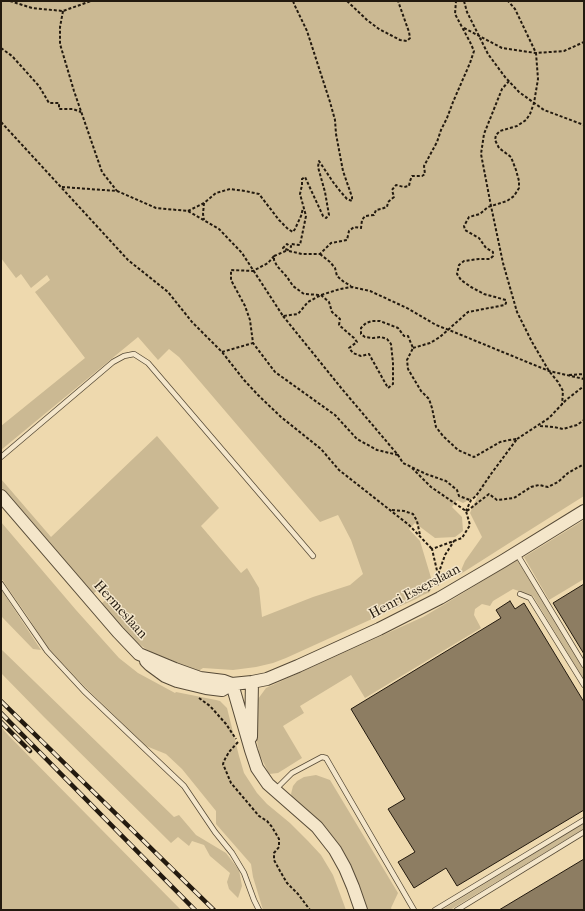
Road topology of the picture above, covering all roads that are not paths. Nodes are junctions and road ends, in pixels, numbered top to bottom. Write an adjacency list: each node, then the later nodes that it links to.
1 (1, 457): 5 (lane)
2 (1, 496): 10 (street, Hermeslaan)
3 (584, 511): 4 (street, Henri Esserslaan)
4 (516, 553): 8 (lane); 9 (street, Henri Esserslaan)
5 (313, 556)
6 (1, 584): 16 (lane)
7 (520, 594): 11 (lane)
8 (584, 665)
9 (252, 682): 10 (street); 12 (street)
10 (232, 684): 12 (street)
11 (584, 685)
12 (251, 750): 13 (street)
13 (275, 790): 17 (street); 18 (lane)
14 (584, 820): 19 (lane)
15 (584, 832): 20 (lane)
16 (259, 910)
17 (360, 910)
18 (414, 910)
19 (435, 910)
20 (457, 910)

